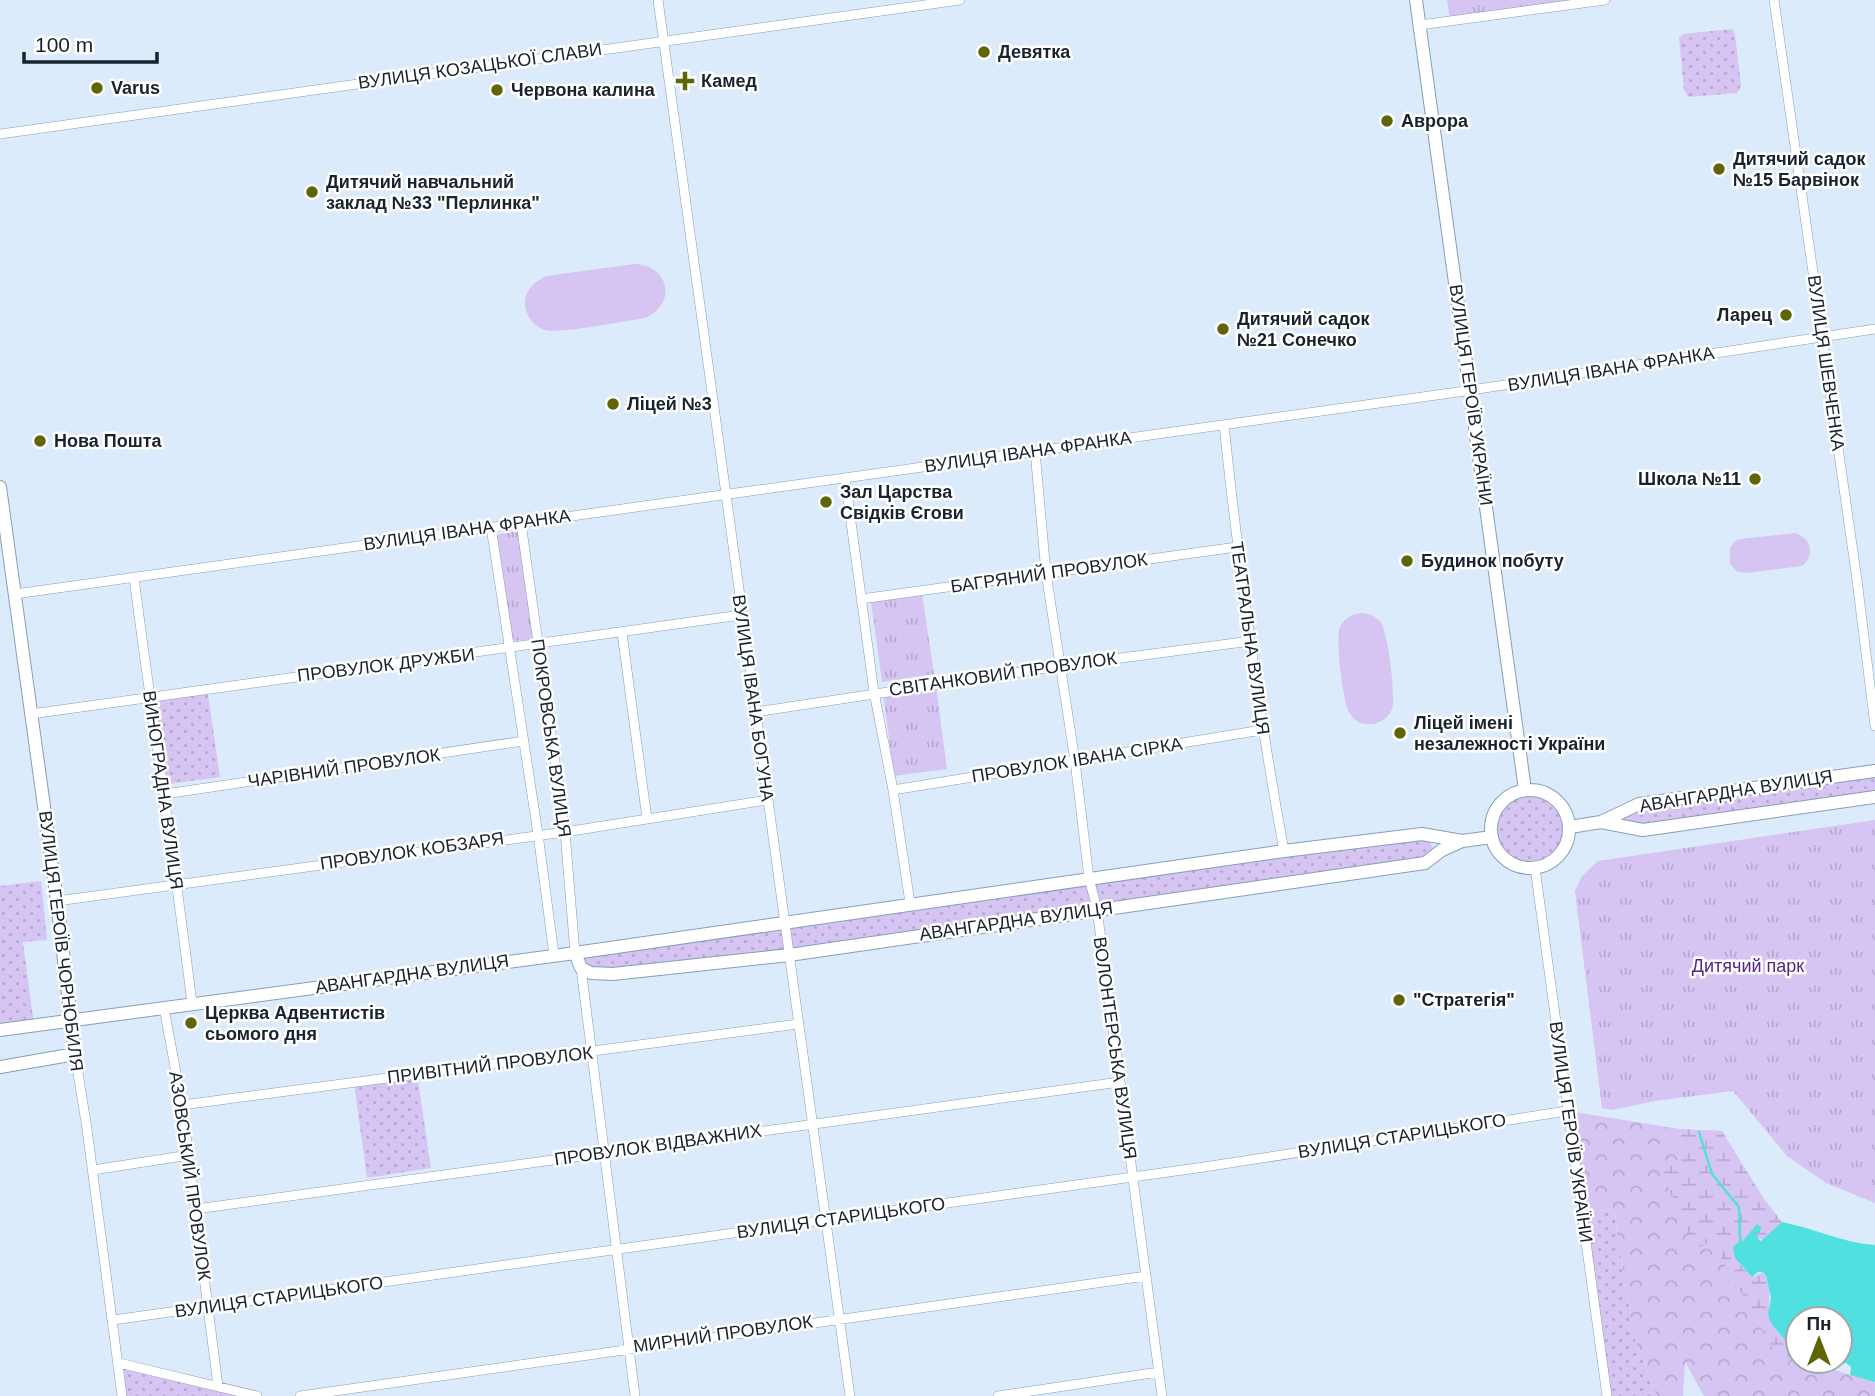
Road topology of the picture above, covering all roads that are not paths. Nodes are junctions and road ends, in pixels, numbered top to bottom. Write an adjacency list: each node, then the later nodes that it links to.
1 (658, 0): 7 (street, ВУЛИЦЯ ІВАНА БОГУНА)
2 (960, 0): 7 (street, ВУЛИЦЯ КОЗАЦЬКОЇ СЛАВИ)
3 (1416, 0): 6 (street, ВУЛИЦЯ ГЕРОЇВ УКРАЇНИ)
4 (1605, 0): 6 (street)
5 (1774, 0): 10 (street, ВУЛИЦЯ ШЕВЧЕНКА)
6 (1420, 24): 11 (street, ВУЛИЦЯ ГЕРОЇВ УКРАЇНИ)
7 (663, 41): 8 (street, ВУЛИЦЯ КОЗАЦЬКОЇ СЛАВИ); 16 (street, ВУЛИЦЯ ІВАНА БОГУНА)
8 (0, 134)
9 (1875, 329): 10 (street, ВУЛИЦЯ ІВАНА ФРАНКА)
10 (1823, 337): 11 (street, ВУЛИЦЯ ІВАНА ФРАНКА); 34 (street, ВУЛИЦЯ ШЕВЧЕНКА)
11 (1471, 390): 12 (street, ВУЛИЦЯ ІВАНА ФРАНКА); 40 (street, ВУЛИЦЯ ГЕРОЇВ УКРАЇНИ)
12 (1224, 425): 13 (street, ВУЛИЦЯ ІВАНА ФРАНКА); 19 (street, ТЕАТРАЛЬНА ВУЛИЦЯ)
13 (1035, 451): 14 (street, ВУЛИЦЯ ІВАНА ФРАНКА); 20 (street, ВОЛОНТЕРСЬКА ВУЛИЦЯ)
14 (845, 478): 16 (street, ВУЛИЦЯ ІВАНА ФРАНКА); 23 (street)
15 (0, 487): 22 (street, ВУЛИЦЯ ГЕРОЇВ ЧОРНОБИЛЯ)
16 (725, 495): 17 (street, ВУЛИЦЯ ІВАНА ФРАНКА); 24 (street, ВУЛИЦЯ ІВАНА БОГУНА)
17 (521, 523): 18 (street, ВУЛИЦЯ ІВАНА ФРАНКА); 27 (street, ПОКРОВСЬКА ВУЛИЦЯ)
18 (491, 527): 21 (street, ВУЛИЦЯ ІВАНА ФРАНКА); 28 (street, ПОКРОВСЬКА ВУЛИЦЯ)
19 (1237, 547): 20 (street, БАГРЯНИЙ ПРОВУЛОК); 26 (street, ТЕАТРАЛЬНА ВУЛИЦЯ)
20 (1046, 573): 23 (street, БАГРЯНИЙ ПРОВУЛОК); 29 (street, ВОЛОНТЕРСЬКА ВУЛИЦЯ)
21 (134, 577): 22 (street, ВУЛИЦЯ ІВАНА ФРАНКА); 31 (street, ВИНОГРАДНА ВУЛИЦЯ)
22 (15, 594): 33 (street, ВУЛИЦЯ ГЕРОЇВ ЧОРНОБИЛЯ)
23 (861, 599): 30 (street)
24 (741, 615): 25 (street, ПРОВУЛОК ДРУЖБИ); 32 (street, ВУЛИЦЯ ІВАНА БОГУНА)
25 (622, 633): 27 (street, ПРОВУЛОК ДРУЖБИ); 44 (street)
26 (1251, 641): 29 (street, СВІТАНКОВИЙ ПРОВУЛОК); 35 (street, ТЕАТРАЛЬНА ВУЛИЦЯ)
27 (538, 645): 28 (street, ПРОВУЛОК ДРУЖБИ); 47 (street, ПОКРОВСЬКА ВУЛИЦЯ)
28 (509, 649): 31 (street, ПРОВУЛОК ДРУЖБИ); 36 (street, ПОКРОВСЬКА ВУЛИЦЯ)
29 (1060, 666): 30 (street, СВІТАНКОВИЙ ПРОВУЛОК); 37 (street, ВОЛОНТЕРСЬКА ВУЛИЦЯ)
30 (874, 692): 32 (street, СВІТАНКОВИЙ ПРОВУЛОК); 39 (street)
31 (149, 696): 33 (street, ПРОВУЛОК ДРУЖБИ); 41 (street, ВИНОГРАДНА ВУЛИЦЯ)
32 (755, 712): 43 (street, ВУЛИЦЯ ІВАНА БОГУНА)
33 (31, 714): 55 (street, ВУЛИЦЯ ГЕРОЇВ ЧОРНОБИЛЯ)
34 (1875, 726)
35 (1262, 730): 37 (street, ПРОВУЛОК ІВАНА СІРКА); 51 (street, ТЕАТРАЛЬНА ВУЛИЦЯ)
36 (523, 741): 41 (street, ЧАРІВНИЙ ПРОВУЛОК); 48 (street, ПОКРОВСЬКА ВУЛИЦЯ)
37 (1075, 761): 39 (street, ПРОВУЛОК ІВАНА СІРКА); 53 (street, ВОЛОНТЕРСЬКА ВУЛИЦЯ)
38 (1875, 771): 45 (street, АВАНГАРДНА ВУЛИЦЯ)
39 (893, 790): 56 (street)
40 (1525, 790): 46 (street); 49 (street)
41 (165, 794): 54 (street, ВИНОГРАДНА ВУЛИЦЯ)
42 (1875, 797): 45 (street, АВАНГАРДНА ВУЛИЦЯ)
43 (767, 800): 44 (street, ПРОВУЛОК КОБЗАРЯ); 58 (street, ВУЛИЦЯ ІВАНА БОГУНА)
44 (647, 819): 47 (street, ПРОВУЛОК КОБЗАРЯ)
45 (1601, 822): 46 (street, АВАНГАРДНА ВУЛИЦЯ)
46 (1570, 827): 52 (street)
47 (565, 832): 48 (street, ПРОВУЛОК КОБЗАРЯ); 59 (street, ПОКРОВСЬКА ВУЛИЦЯ)
48 (538, 834): 54 (street, ПРОВУЛОК КОБЗАРЯ); 60 (street, ПОКРОВСЬКА ВУЛИЦЯ)
49 (1492, 837): 50 (street, АВАНГАРДНА ВУЛИЦЯ); 52 (street)
50 (1462, 841): 51 (street, АВАНГАРДНА ВУЛИЦЯ); 57 (street, АВАНГАРДНА ВУЛИЦЯ)
51 (1284, 850): 53 (street, АВАНГАРДНА ВУЛИЦЯ)
52 (1535, 868): 73 (street, ВУЛИЦЯ ГЕРОЇВ УКРАЇНИ)
53 (1089, 878): 56 (street, АВАНГАРДНА ВУЛИЦЯ); 57 (street, ВОЛОНТЕРСЬКА ВУЛИЦЯ)
54 (177, 884): 55 (street, ПРОВУЛОК КОБЗАРЯ); 63 (street, ВИНОГРАДНА ВУЛИЦЯ)
55 (57, 901): 65 (street, ВУЛИЦЯ ГЕРОЇВ ЧОРНОБИЛЯ)
56 (910, 903): 58 (street, АВАНГАРДНА ВУЛИЦЯ)
57 (1097, 909): 61 (street, АВАНГАРДНА ВУЛИЦЯ); 71 (street, ВОЛОНТЕРСЬКА ВУЛИЦЯ)
58 (784, 921): 59 (street, АВАНГАРДНА ВУЛИЦЯ); 61 (street, ВУЛИЦЯ ІВАНА БОГУНА)
59 (575, 953): 60 (street, АВАНГАРДНА ВУЛИЦЯ); 62 (street)
60 (554, 955): 63 (street, АВАНГАРДНА ВУЛИЦЯ)
61 (789, 955): 62 (street, АВАНГАРДНА ВУЛИЦЯ); 66 (street, ВУЛИЦЯ ІВАНА БОГУНА)
62 (581, 968): 68 (street)
63 (192, 1004): 64 (street, АВАНГАРДНА ВУЛИЦЯ)
64 (164, 1008): 65 (street, АВАНГАРДНА ВУЛИЦЯ); 72 (street, АЗОВСЬКИЙ ПРОВУЛОК)
65 (71, 1020): 67 (street, АВАНГАРДНА ВУЛИЦЯ); 69 (street, ВУЛИЦЯ ГЕРОЇВ ЧОРНОБИЛЯ)
66 (798, 1024): 68 (street, ПРИВІТНИЙ ПРОВУЛОК); 74 (street, ВУЛИЦЯ ІВАНА БОГУНА)
67 (0, 1030)
68 (590, 1051): 72 (street, ПРИВІТНИЙ ПРОВУЛОК); 75 (street)
69 (75, 1054): 70 (street); 77 (street, ВУЛИЦЯ ГЕРОЇВ ЧОРНОБИЛЯ)
70 (0, 1067)
71 (1120, 1082): 74 (street, ПРОВУЛОК ВІДВАЖНИХ); 78 (street, ВОЛОНТЕРСЬКА ВУЛИЦЯ)
72 (182, 1105): 76 (street, АЗОВСЬКИЙ ПРОВУЛОК)
73 (1567, 1111): 78 (street, ВУЛИЦЯ СТАРИЦЬКОГО); 97 (street, ВУЛИЦЯ ГЕРОЇВ УКРАЇНИ)
74 (812, 1124): 75 (street, ПРОВУЛОК ВІДВАЖНИХ); 80 (street, ВУЛИЦЯ ІВАНА БОГУНА)
75 (604, 1153): 79 (street, ПРОВУЛОК ВІДВАЖНИХ); 81 (street)
76 (189, 1155): 77 (street); 79 (street, АЗОВСЬКИЙ ПРОВУЛОК)
77 (93, 1170): 85 (street, ВУЛИЦЯ ГЕРОЇВ ЧОРНОБИЛЯ)
78 (1133, 1177): 80 (street, ВУЛИЦЯ СТАРИЦЬКОГО); 82 (street, ВОЛОНТЕРСЬКА ВУЛИЦЯ)
79 (196, 1209): 83 (street, АЗОВСЬКИЙ ПРОВУЛОК)
80 (825, 1220): 81 (street, ВУЛИЦЯ СТАРИЦЬКОГО); 84 (street, ВУЛИЦЯ ІВАНА БОГУНА)
81 (616, 1249): 83 (street, ВУЛИЦЯ СТАРИЦЬКОГО); 86 (street)
82 (1146, 1276): 84 (street, МИРНИЙ ПРОВУЛОК); 88 (street, ВОЛОНТЕРСЬКА ВУЛИЦЯ)
83 (209, 1307): 85 (street, ВУЛИЦЯ СТАРИЦЬКОГО); 89 (street, АЗОВСЬКИЙ ПРОВУЛОК)
84 (839, 1318): 86 (street, МИРНИЙ ПРОВУЛОК); 94 (street, ВУЛИЦЯ ІВАНА БОГУНА)
85 (113, 1320): 87 (street, ВУЛИЦЯ ГЕРОЇВ ЧОРНОБИЛЯ)
86 (629, 1348): 92 (street, МИРНИЙ ПРОВУЛОК); 93 (street)
87 (119, 1363): 89 (street); 90 (street, ВУЛИЦЯ ГЕРОЇВ ЧОРНОБИЛЯ)
88 (1159, 1372): 95 (street); 96 (street, ВОЛОНТЕРСЬКА ВУЛИЦЯ)
89 (218, 1386): 91 (street)
90 (122, 1396)
91 (257, 1396)
92 (300, 1396)
93 (635, 1396)
94 (850, 1396)
95 (998, 1396)
96 (1162, 1396)
97 (1607, 1396)

